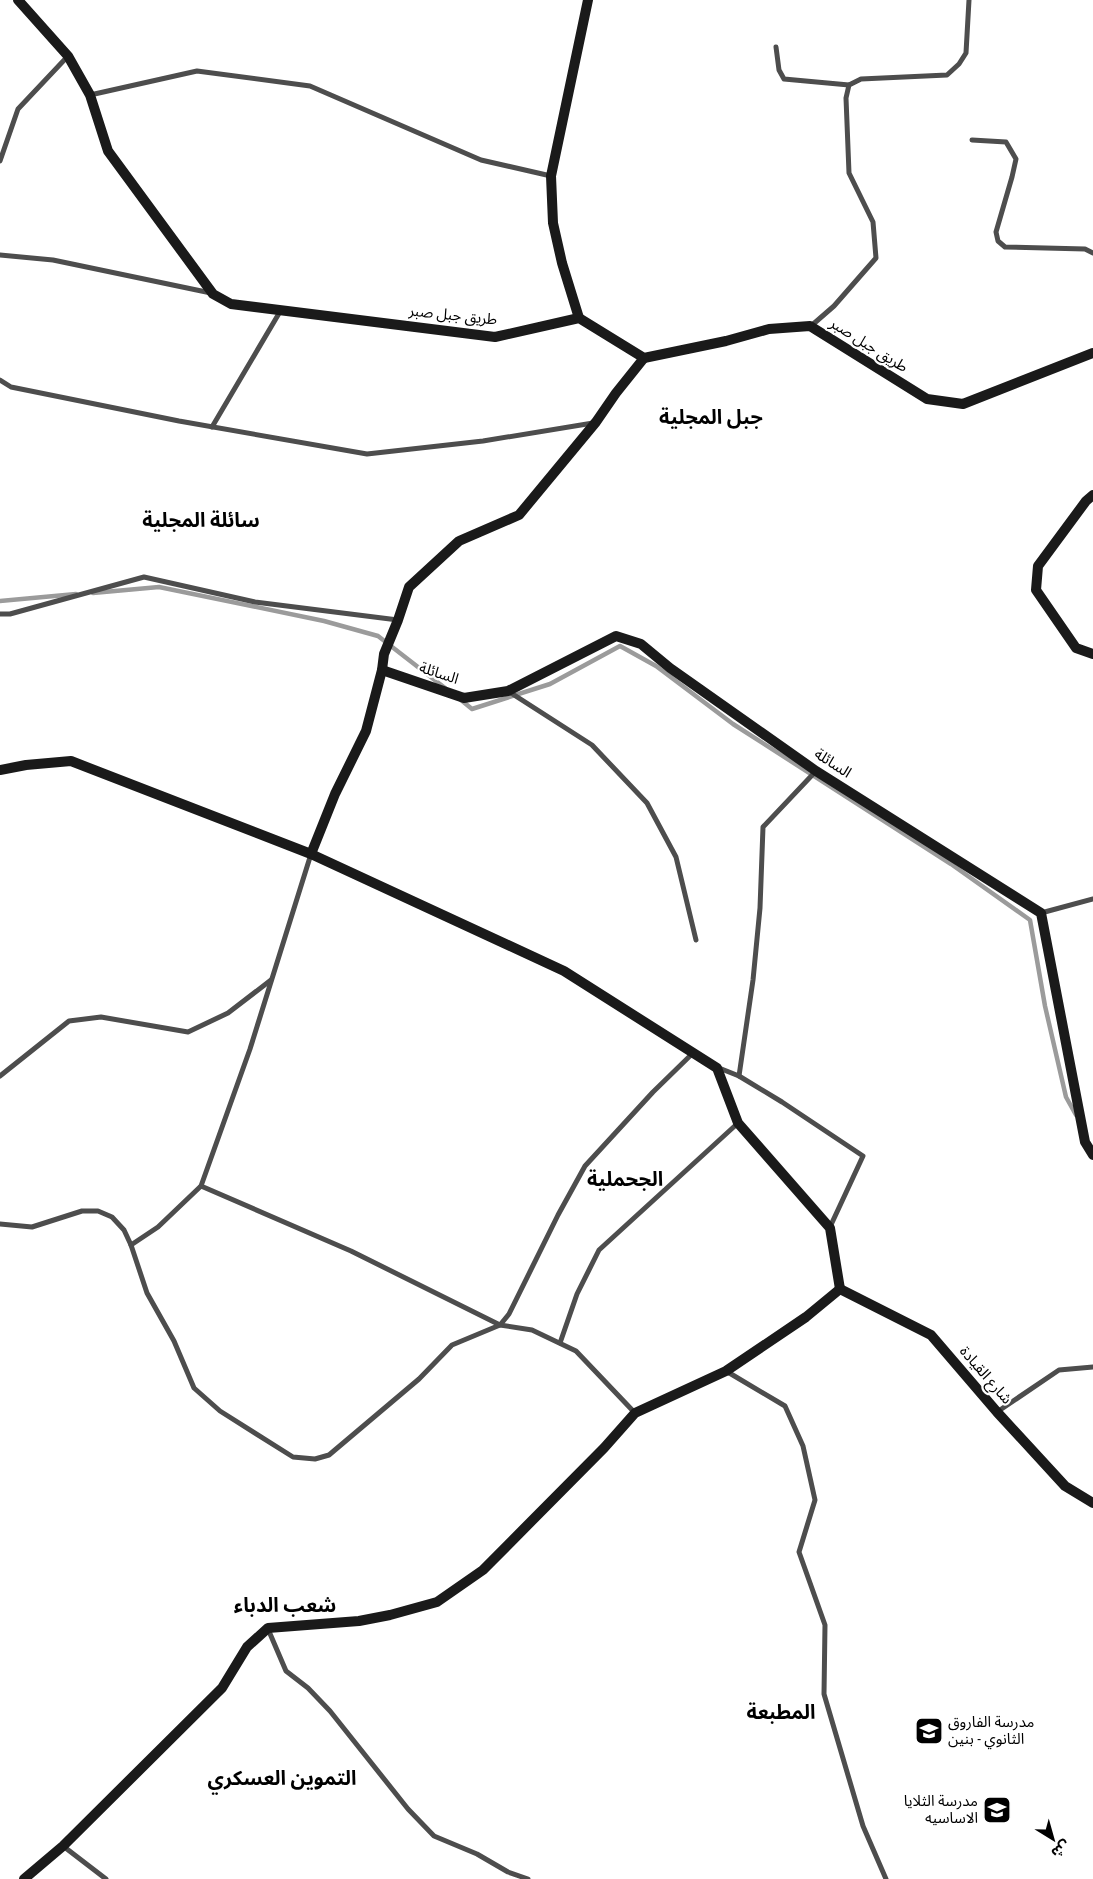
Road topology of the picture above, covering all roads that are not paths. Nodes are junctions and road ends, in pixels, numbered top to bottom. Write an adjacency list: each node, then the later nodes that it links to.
1 (18, 0): 5 (street, طريق جبل صبر)
2 (588, 0): 10 (street)
3 (969, 0): 6 (street)
4 (776, 47): 6 (street)
5 (68, 56): 7 (street, طريق جبل صبر); 9 (street)
6 (849, 85): 16 (street)
7 (90, 95): 10 (street); 13 (street, طريق جبل صبر)
8 (972, 140): 11 (street)
9 (0, 161)
10 (551, 176): 15 (street)
11 (1093, 253)
12 (0, 255): 13 (street)
13 (213, 294): 14 (street, طريق جبل صبر)
14 (281, 310): 15 (street, طريق جبل صبر); 21 (street)
15 (579, 318): 18 (street)
16 (810, 326): 17 (street, طريق جبل صبر); 18 (street, طريق جبل صبر)
17 (1093, 354)
18 (644, 358): 20 (street)
19 (0, 380): 21 (street)
20 (596, 422): 21 (street); 24 (street)
21 (212, 427)
22 (1093, 495): 25 (street)
23 (0, 614): 24 (street)
24 (398, 620): 26 (street)
25 (1093, 654)
26 (382, 670): 27 (street, السائلة); 30 (street)
27 (508, 691): 29 (street, السائلة); 33 (street)
28 (0, 770): 30 (street)
29 (816, 771): 32 (street, السائلة); 38 (street)
30 (311, 854): 34 (street); 35 (street)
31 (1093, 899): 32 (street)
32 (1040, 913): 40 (street)
33 (696, 940)
34 (272, 980): 37 (street); 41 (street)
35 (695, 1052): 36 (street); 46 (street)
36 (717, 1068): 38 (street); 39 (street)
37 (0, 1076)
38 (739, 1076): 43 (street)
39 (738, 1123): 43 (street); 47 (street)
40 (1093, 1155)
41 (201, 1186): 44 (street); 46 (street)
42 (0, 1224): 44 (street)
43 (830, 1228): 45 (street)
44 (131, 1244): 46 (street)
45 (840, 1289): 49 (street); 50 (street, شارع القيادة)
46 (500, 1325): 47 (street)
47 (560, 1343): 51 (street)
48 (1093, 1367): 50 (street)
49 (726, 1371): 51 (street); 58 (street)
50 (997, 1412): 52 (street, شارع القيادة)
51 (635, 1413): 53 (street)
52 (1093, 1503)
53 (268, 1628): 54 (street); 57 (street)
54 (63, 1846): 55 (street); 56 (street)
55 (24, 1879)
56 (106, 1879)
57 (528, 1879)
58 (886, 1879)

